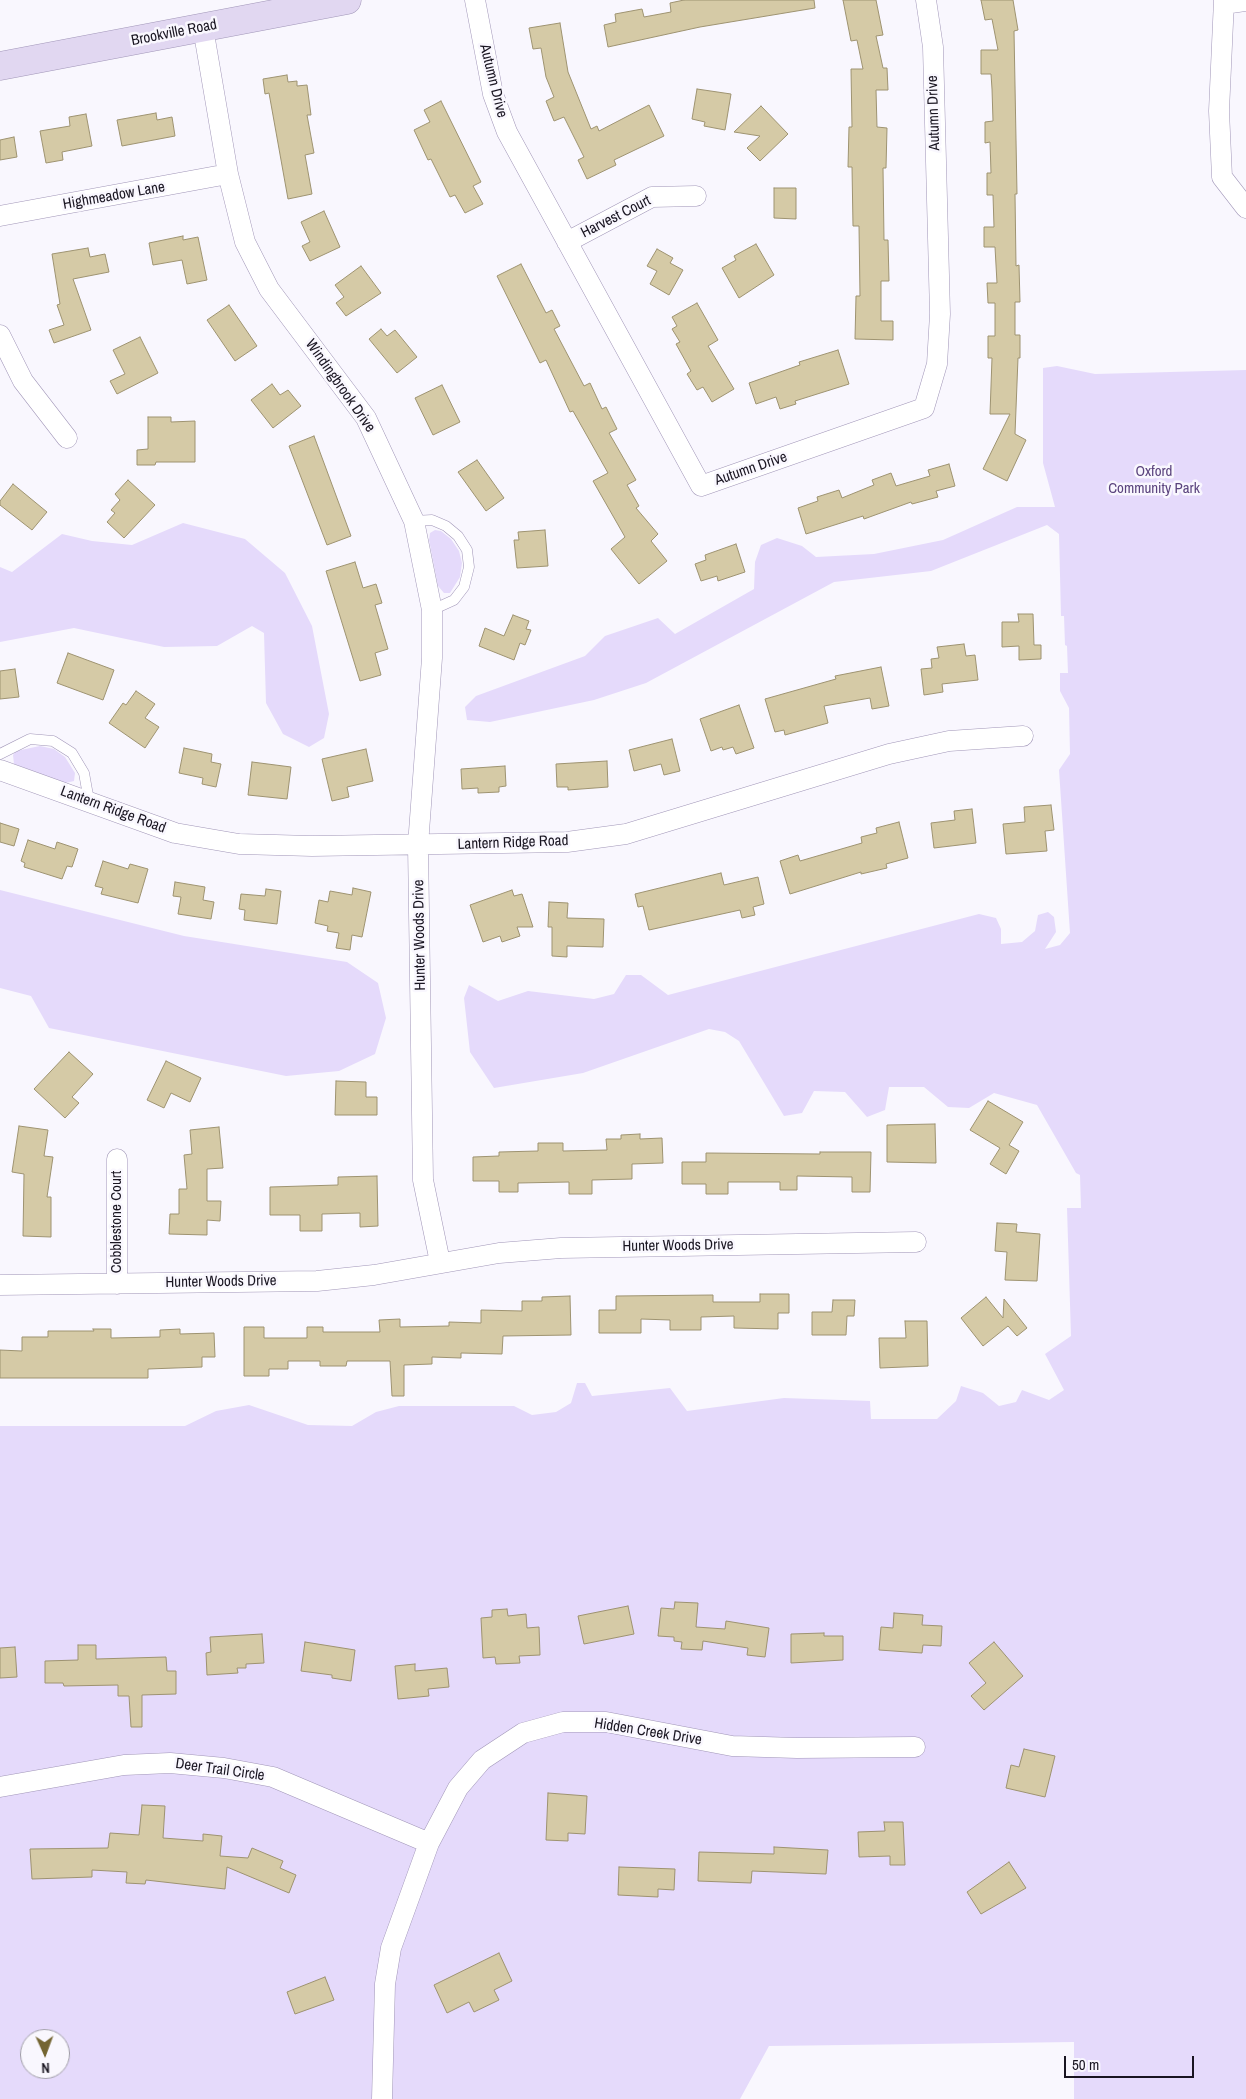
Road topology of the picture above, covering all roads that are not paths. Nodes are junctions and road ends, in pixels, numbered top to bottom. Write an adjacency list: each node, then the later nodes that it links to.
1 (347, 0): 6 (street, Brookville Road)
2 (475, 0): 12 (street, Autumn Drive)
3 (926, 0): 12 (street, Autumn Drive)
4 (1246, 1): 5 (street)
5 (1224, 2): 10 (street)
6 (203, 28): 7 (street, Brookville Road); 8 (street, Windingbrook Drive)
7 (0, 66)
8 (228, 174): 11 (street, Highmeadow Lane); 15 (street, Windingbrook Drive)
9 (696, 196): 12 (street, Harvest Court)
10 (1246, 208)
11 (0, 216)
12 (567, 242)
13 (0, 334): 14 (street)
14 (68, 438)
15 (414, 521): 16 (street, Windingbrook Drive); 16 (lane)
16 (432, 610): 21 (street, Windingbrook Drive)
17 (1023, 736): 21 (street, Lantern Ridge Road)
18 (0, 754): 20 (lane)
19 (0, 770): 20 (street, Lantern Ridge Road)
20 (89, 801): 21 (street, Lantern Ridge Road)
21 (418, 845): 24 (street, Hunter Woods Drive)
22 (117, 1159): 25 (street, Cobblestone Court)
23 (916, 1242): 24 (street, Hunter Woods Drive)
24 (440, 1262): 25 (street, Hunter Woods Drive)
25 (117, 1284): 26 (street, Hunter Woods Drive)
26 (0, 1285)
27 (915, 1747): 29 (street, Hidden Creek Drive)
28 (0, 1787): 29 (street, Deer Trail Circle)
29 (429, 1843): 30 (street, Hidden Creek Drive)
30 (382, 2099)

